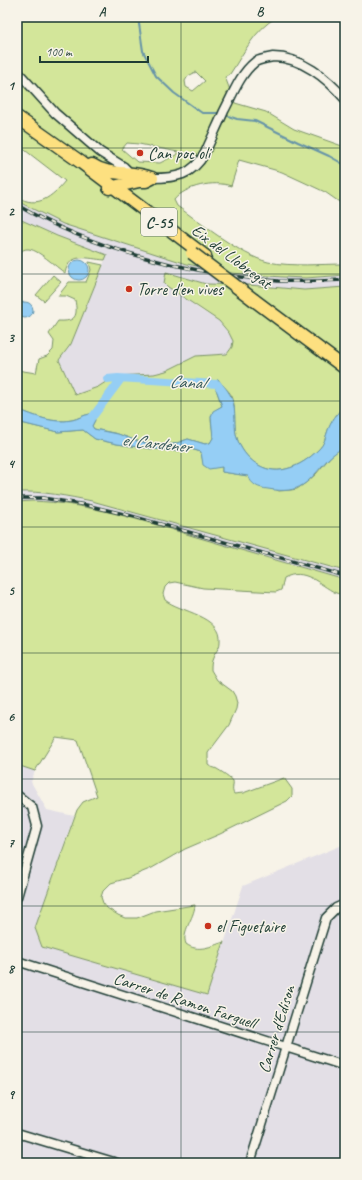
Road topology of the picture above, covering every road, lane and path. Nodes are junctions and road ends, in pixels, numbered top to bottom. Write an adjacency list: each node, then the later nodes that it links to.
1 (17, 71): 6 (street)
2 (345, 99): 7 (street)
3 (17, 117): 5 (highway, Eix del Llobregat / C-55)
4 (17, 125): 5 (highway, Eix del Llobregat / C-55)
5 (79, 166): 6 (highway); 8 (highway); 9 (highway, Eix del Llobregat / C-55)
6 (128, 173): 7 (highway); 8 (highway)
7 (149, 180): 8 (highway); 9 (highway)
8 (113, 188): 9 (highway)
9 (133, 207): 10 (highway, Eix del Llobregat / C-55, bridge); 10 (highway, Eix del Llobregat / C-55)
10 (259, 300): 11 (highway, Eix del Llobregat / C-55)
11 (329, 353): 12 (highway, C-55); 13 (highway, C-55)
12 (345, 362)
13 (345, 368)
14 (17, 795): 15 (street)
15 (17, 897)
16 (345, 904): 18 (street, Carrer d'Edison)
17 (17, 961): 18 (street, Carrer de Ramon Farguell)
18 (285, 1048): 19 (street, Carrer de Ramon Farguell); 22 (street, Carrer d'Edison)
19 (345, 1066)
20 (17, 1133): 21 (street)
21 (117, 1163)
22 (250, 1163)

